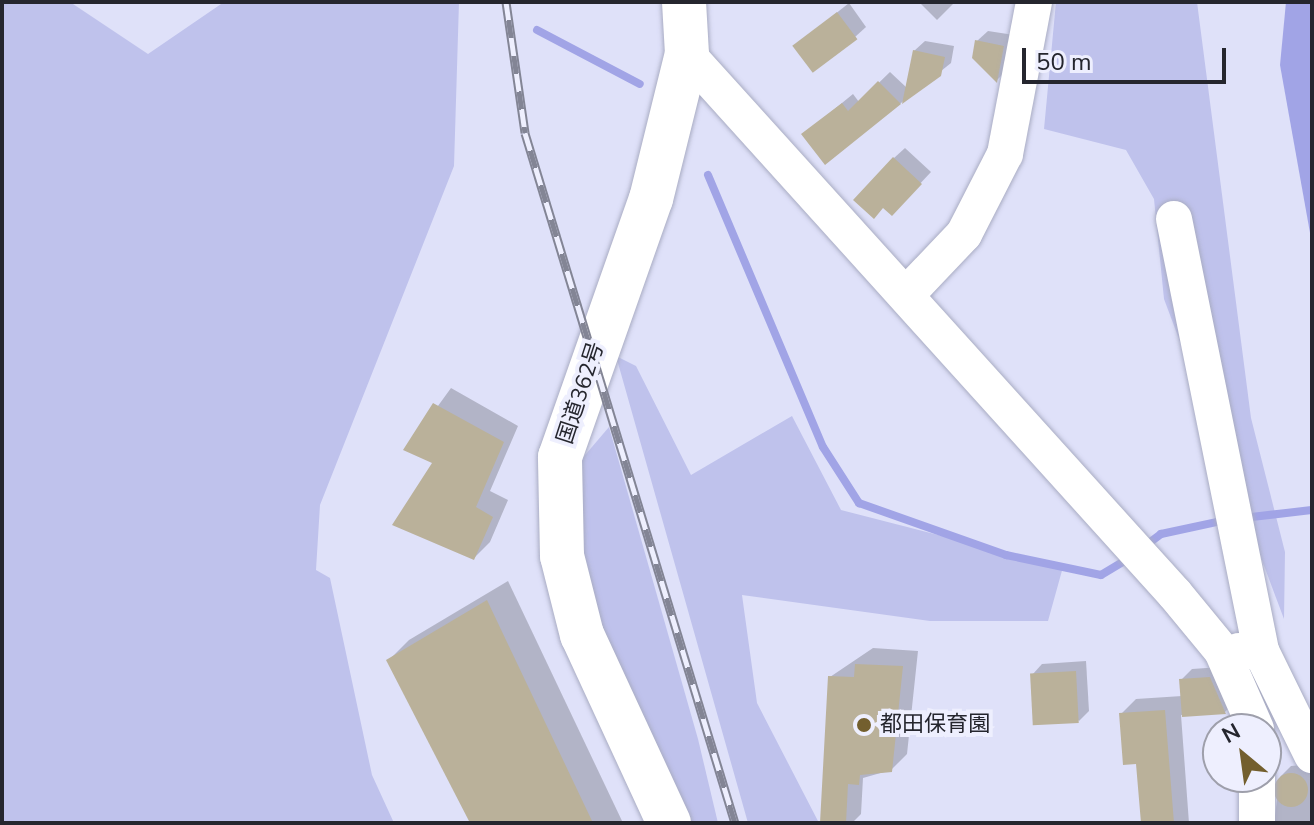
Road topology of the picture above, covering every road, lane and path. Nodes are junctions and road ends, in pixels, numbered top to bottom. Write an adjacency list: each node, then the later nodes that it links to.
1 (684, 2): 3 (highway, 国道362号)
2 (1034, 2): 5 (street)
3 (687, 54): 5 (street); 11 (highway, 国道362号)
4 (1174, 219): 7 (street)
5 (907, 294): 6 (street)
6 (1222, 651): 7 (street); 8 (street)
7 (1261, 651): 9 (street)
8 (1249, 713)
9 (1312, 755)
10 (1257, 793): 12 (street)
11 (669, 823)
12 (1257, 823)

